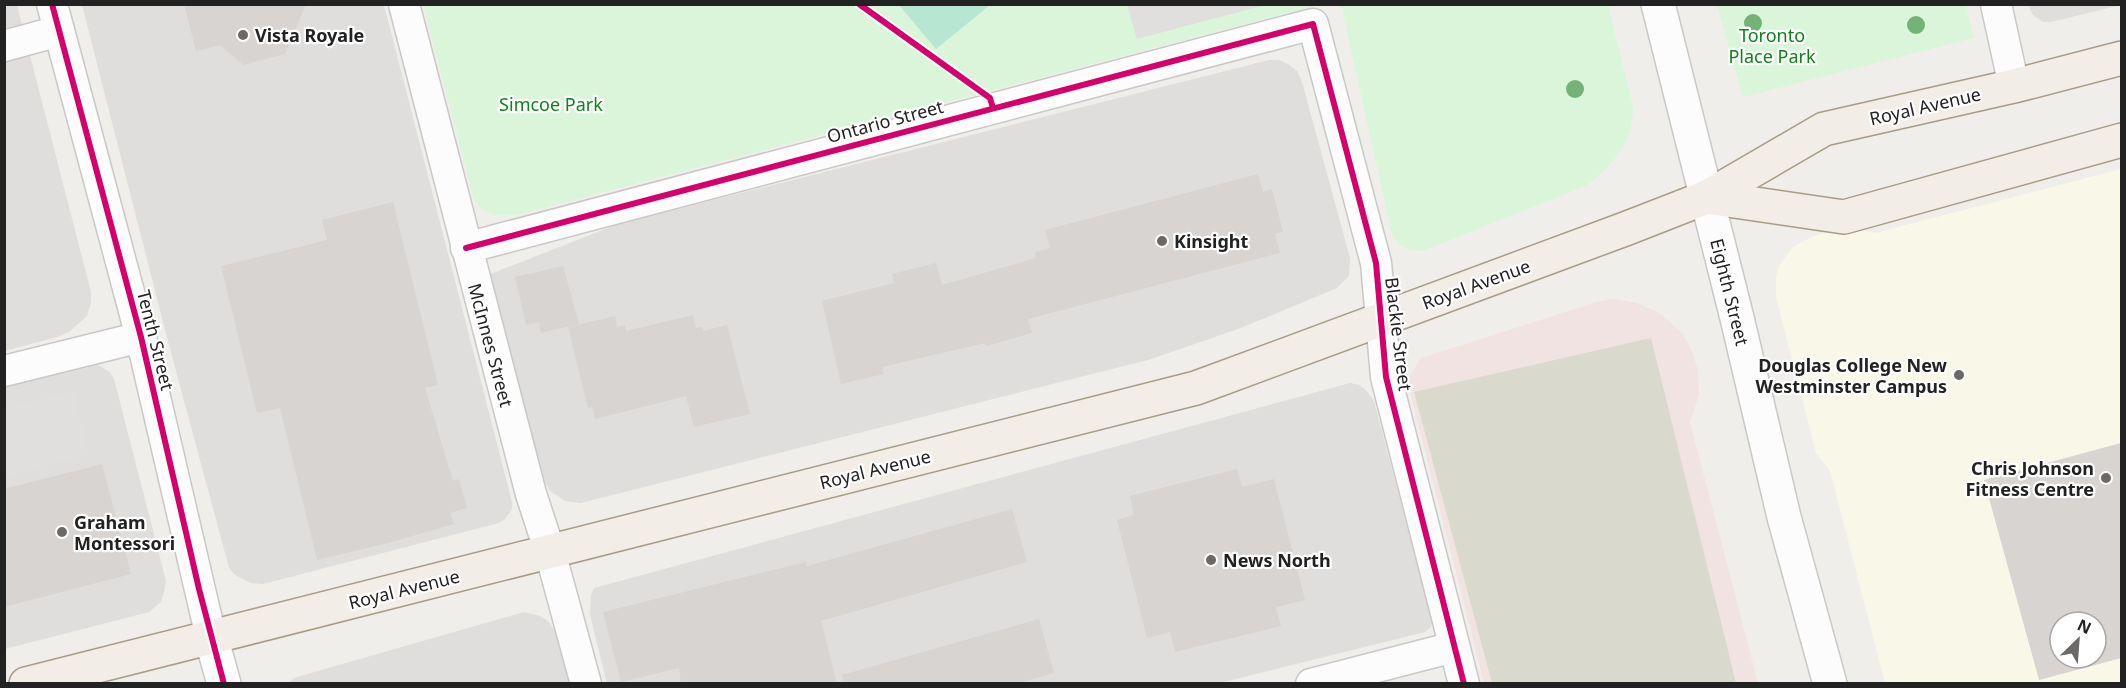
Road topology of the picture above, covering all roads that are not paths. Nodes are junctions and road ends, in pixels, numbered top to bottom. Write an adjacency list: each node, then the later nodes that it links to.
1 (404, 4): 11 (street, McInnes Street)
2 (1658, 4): 10 (street, Eighth Street)
3 (1996, 4): 8 (street)
4 (56, 18): 6 (street); 13 (street, Tenth Street)
5 (1313, 24): 11 (street, Ontario Street); 12 (street, Blackie Street)
6 (4, 46)
7 (2121, 58): 8 (main road, Royal Avenue)
8 (2014, 86): 10 (main road, Royal Avenue)
9 (2121, 140): 10 (main road, Royal Avenue)
10 (1707, 197): 12 (main road, Royal Avenue); 23 (street, Eighth Street)
11 (466, 248): 15 (street, McInnes Street)
12 (1380, 320): 15 (main road, Royal Avenue); 17 (street, Blackie Street)
13 (141, 337): 14 (street); 16 (street, Tenth Street)
14 (4, 371)
15 (550, 552): 16 (main road, Royal Avenue); 20 (street, McInnes Street)
16 (211, 637): 18 (main road, Royal Avenue); 19 (street, Tenth Street)
17 (1454, 647): 21 (street); 22 (street, Blackie Street)
18 (26, 684)
19 (224, 684)
20 (586, 684)
21 (1311, 684)
22 (1464, 684)
23 (1830, 684)

